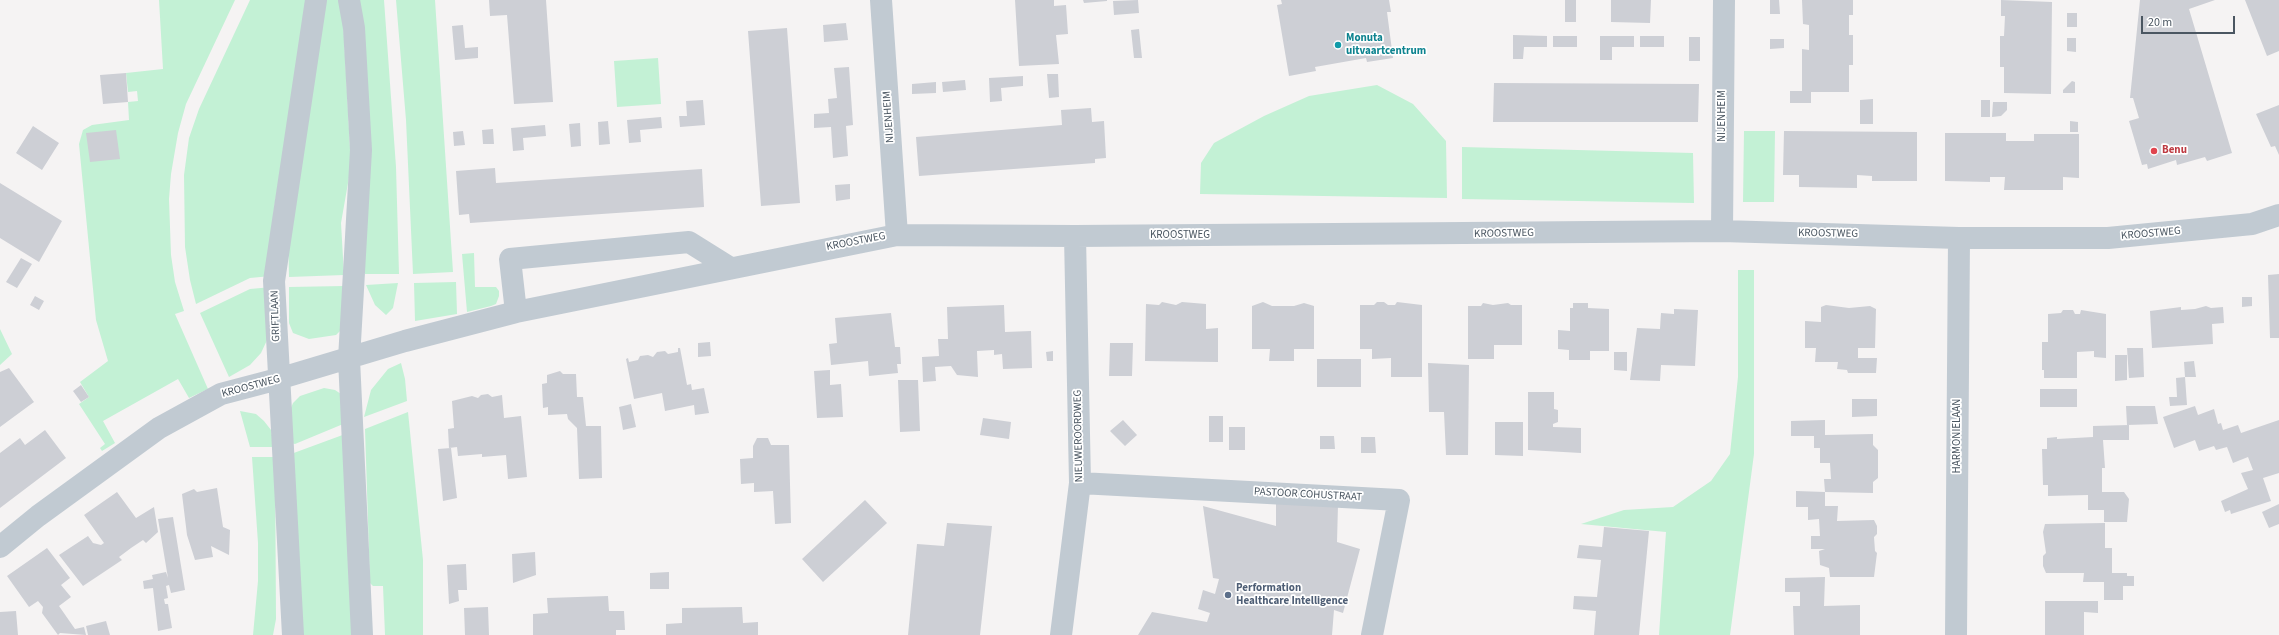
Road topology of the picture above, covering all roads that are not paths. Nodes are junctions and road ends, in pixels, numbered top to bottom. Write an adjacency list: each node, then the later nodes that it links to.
1 (316, 0): 13 (street, GRIFTLAAN)
2 (349, 0): 12 (street)
3 (881, 0): 7 (street, NIJENHEIM)
4 (1724, 0): 6 (street, NIJENHEIM)
5 (2279, 216): 9 (street, KROOSTWEG)
6 (1722, 232): 8 (street, KROOSTWEG); 9 (street, KROOSTWEG)
7 (897, 235): 8 (street, KROOSTWEG); 10 (street, KROOSTWEG)
8 (1075, 236): 14 (street, NIEUWEROORDWEG)
9 (1960, 238): 20 (street, HARMONIELAAN)
10 (729, 267): 11 (street, KROOSTWEG); 11 (street)
11 (516, 312): 12 (street, KROOSTWEG)
12 (349, 359): 13 (street, KROOSTWEG); 17 (street)
13 (278, 380): 15 (street, KROOSTWEG); 16 (street, GRIFTLAAN)
14 (1080, 483): 18 (street, NIEUWEROORDWEG); 19 (street, PASTOOR COHUSTRAAT)
15 (0, 547)
16 (293, 635)
17 (362, 635)
18 (1061, 635)
19 (1372, 635)
20 (1956, 635)

